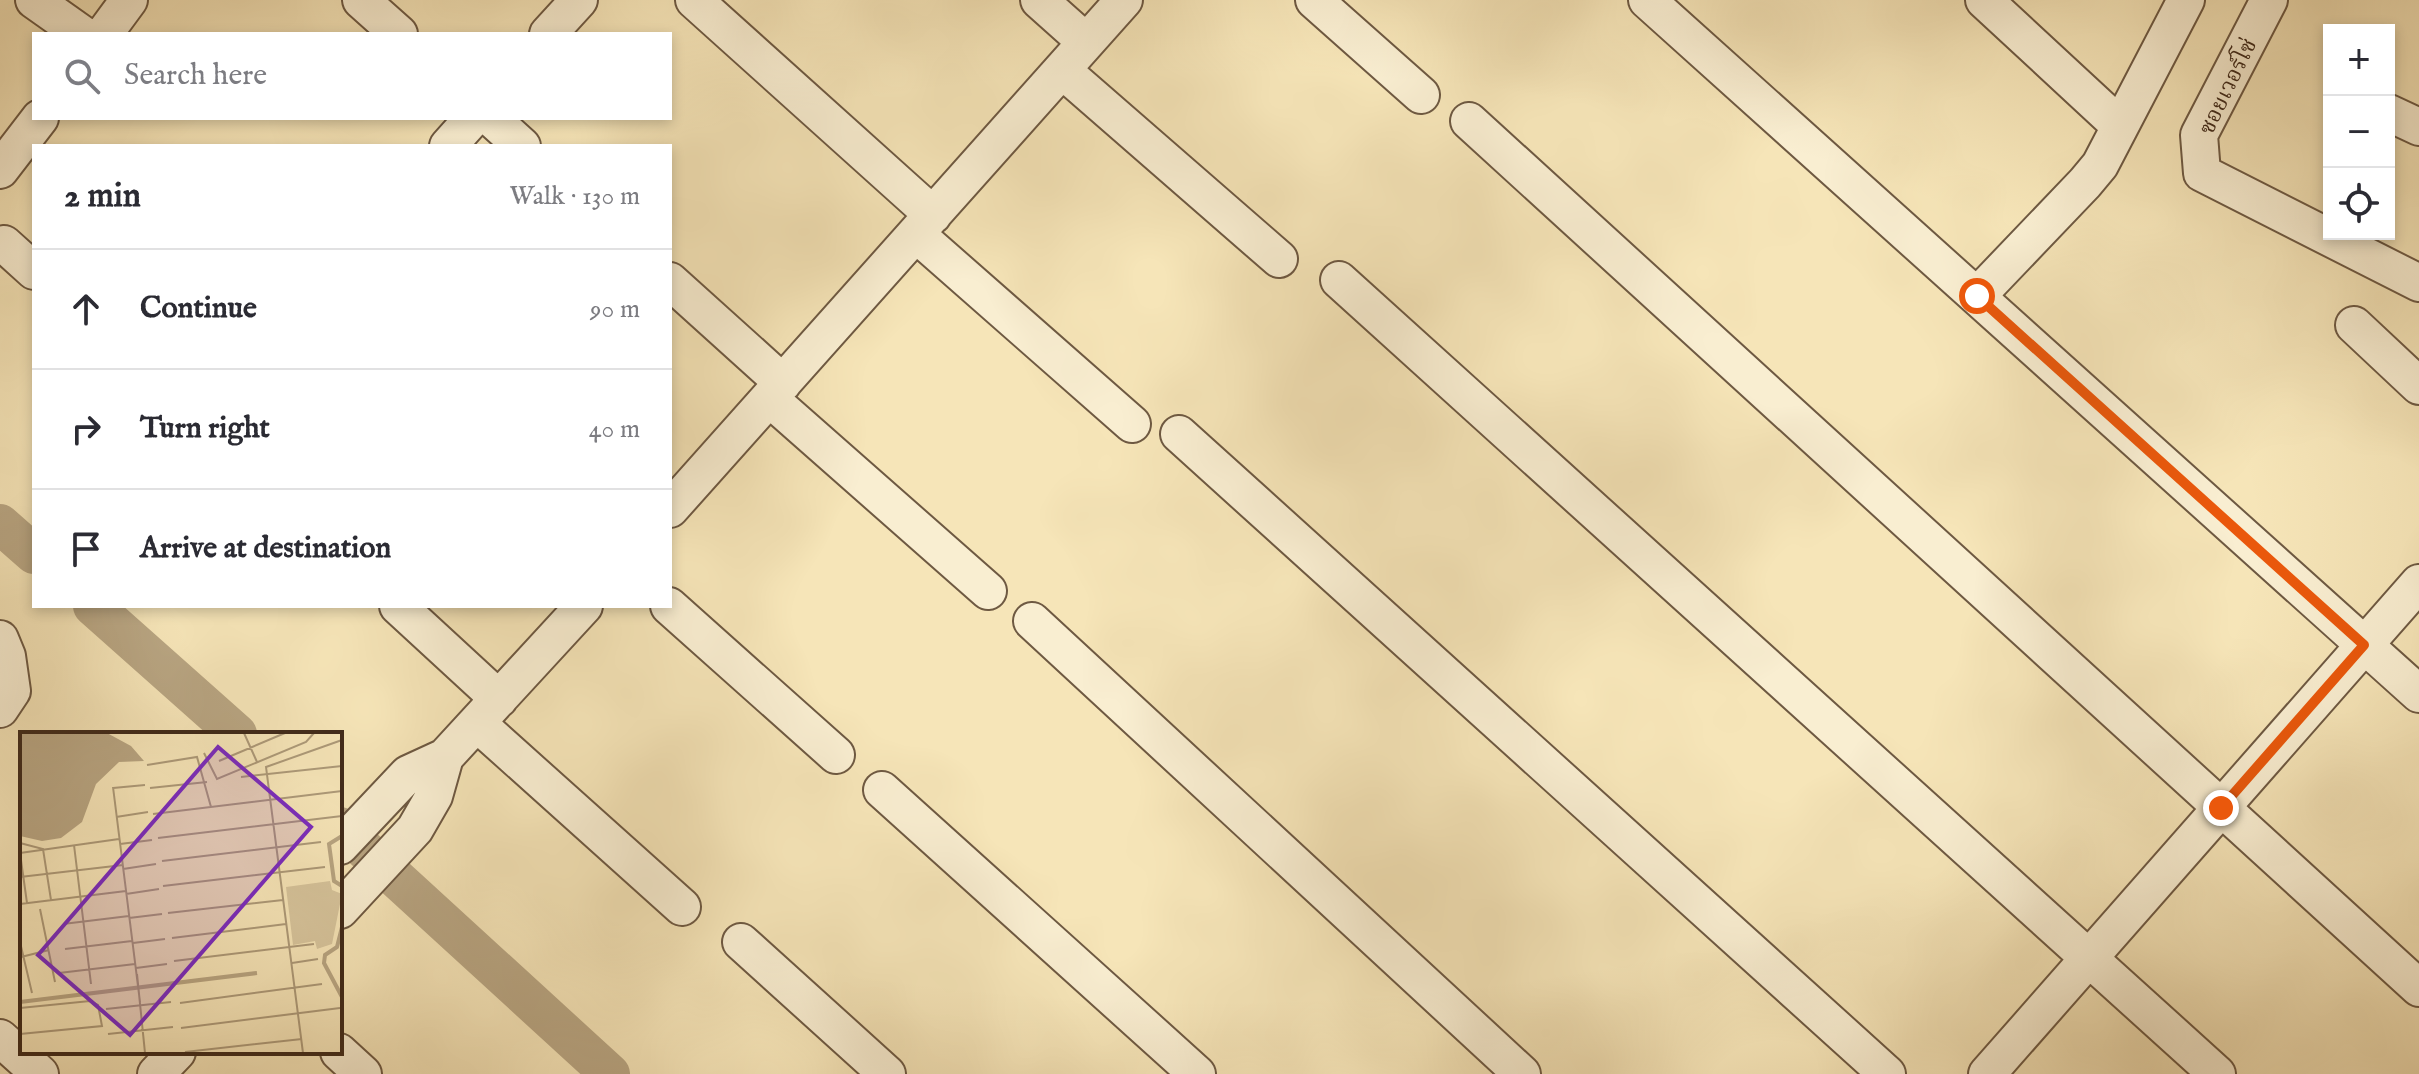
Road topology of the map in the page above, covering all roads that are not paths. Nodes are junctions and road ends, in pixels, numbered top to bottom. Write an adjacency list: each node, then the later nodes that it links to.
1 (34, 0): 13 (street)
2 (129, 0): 14 (street)
3 (361, 0): 15 (street)
4 (579, 0): 16 (street)
5 (694, 0): 30 (street)
6 (1039, 0): 17 (street)
7 (1124, 0): 17 (street)
8 (1314, 0): 19 (street)
9 (1647, 0): 37 (street)
10 (1984, 0): 25 (street)
11 (2186, 0): 25 (street)
12 (2269, 0): 36 (street, ซอยเวอร์โซ่)
13 (79, 32)
14 (105, 32)
15 (397, 32)
16 (550, 32)
17 (1086, 42): 18 (street)
18 (1062, 70): 30 (street); 32 (street)
19 (1421, 95)
20 (2395, 116): 26 (street)
21 (38, 120): 29 (street)
22 (471, 120): 27 (street)
23 (493, 120): 28 (street)
24 (1469, 121): 58 (street)
25 (2120, 126): 37 (street)
26 (2419, 127)
27 (450, 144)
28 (520, 144)
29 (0, 170)
30 (924, 224): 40 (street); 41 (street)
31 (4, 244): 33 (street)
32 (1279, 259)
33 (32, 269)
34 (1339, 280): 63 (street)
35 (672, 283): 40 (street)
36 (2419, 283)
37 (1977, 296): 51 (street)
38 (2354, 325): 39 (street)
39 (2419, 386)
40 (776, 391): 43 (street); 45 (street)
41 (1132, 424)
42 (1179, 434): 74 (street)
43 (672, 507)
44 (2419, 583): 51 (street)
45 (988, 591)
46 (400, 608): 54 (street)
47 (582, 608): 54 (street)
48 (671, 608): 55 (street)
49 (1032, 621): 73 (street)
50 (0, 639): 53 (street)
51 (2364, 645): 52 (street); 58 (street)
52 (2419, 694)
53 (0, 709)
54 (488, 712): 56 (street); 60 (street)
55 (836, 755)
56 (445, 757): 59 (street); 61 (street)
57 (882, 790): 72 (street)
58 (2221, 808): 63 (street); 64 (street)
59 (342, 844)
60 (682, 907)
61 (342, 908)
62 (741, 942): 71 (street)
63 (2089, 958): 75 (street); 76 (street)
64 (2419, 988)
65 (0, 1038): 68 (street)
66 (175, 1054): 69 (street)
67 (341, 1054): 70 (street)
68 (40, 1074)
69 (156, 1074)
70 (363, 1074)
71 (887, 1074)
72 (1197, 1074)
73 (1522, 1074)
74 (1887, 1074)
75 (1987, 1074)
76 (2217, 1074)

